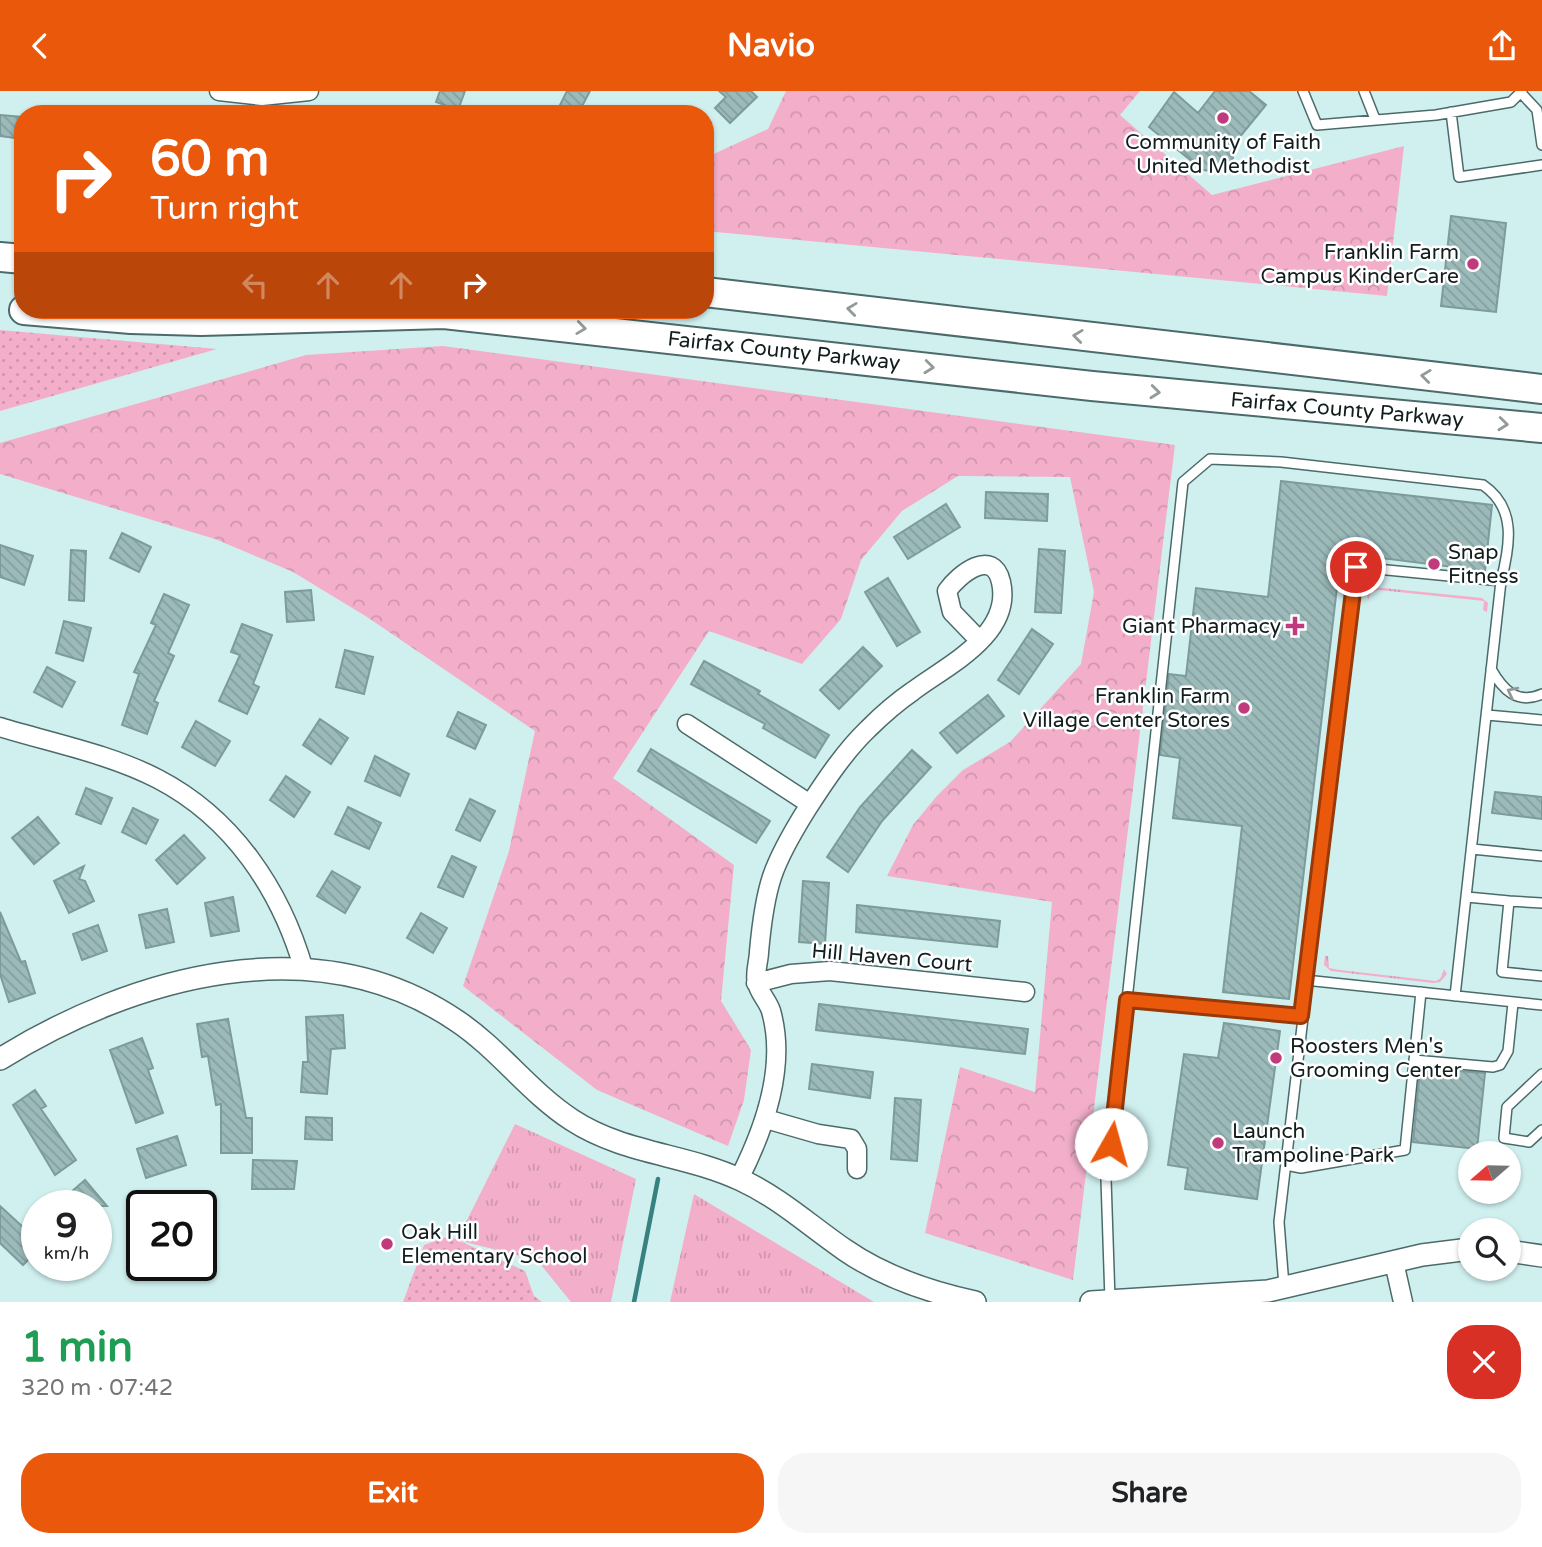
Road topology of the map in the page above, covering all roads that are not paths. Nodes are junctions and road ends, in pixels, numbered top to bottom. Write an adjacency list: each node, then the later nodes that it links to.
1 (219, 91): 2 (street)
2 (309, 91)
3 (1303, 91): 7 (lane)
4 (1364, 91): 7 (lane)
5 (1521, 92): 6 (lane); 8 (lane)
6 (1451, 113): 7 (lane); 9 (lane)
7 (1375, 119)
8 (1542, 145)
9 (1542, 165)
10 (714, 293): 14 (highway, Fairfax County Parkway, one-way to 10)
11 (131, 319): 12 (highway, Fairfax County Parkway, one-way to 12)
12 (250, 319)
13 (500, 319): 15 (highway, Fairfax County Parkway, one-way to 15)
14 (1542, 389)
15 (1542, 428)
16 (1501, 581): 18 (lane); 32 (lane); 37 (lane)
17 (980, 641): 24 (street)
18 (1491, 669): 19 (lane, one-way to 18); 20 (lane)
19 (1542, 694)
20 (1487, 715): 21 (lane); 25 (lane)
21 (1542, 720)
22 (687, 724): 24 (street)
23 (0, 727): 30 (street)
24 (810, 804): 33 (street)
25 (1472, 849): 26 (lane); 27 (lane)
26 (1542, 856)
27 (1467, 897): 28 (lane); 36 (lane)
28 (1509, 901): 29 (lane); 31 (lane)
29 (1542, 903)
30 (304, 970): 41 (street); 48 (street)
31 (1542, 976)
32 (1305, 980): 35 (lane); 40 (lane)
33 (757, 983): 34 (street, Hill Haven Court); 44 (street)
34 (1025, 992)
35 (1421, 992): 36 (lane); 42 (lane)
36 (1455, 996): 38 (lane)
37 (1127, 1000): 40 (lane); 54 (lane)
38 (1513, 1003): 39 (lane); 42 (lane)
39 (1542, 1005)
40 (1301, 1016): 46 (lane)
41 (0, 1059)
42 (1414, 1060): 46 (lane)
43 (1540, 1081): 45 (lane)
44 (766, 1119): 47 (street); 48 (street)
45 (1542, 1130)
46 (1286, 1165): 53 (lane)
47 (857, 1169)
48 (739, 1179): 55 (street)
49 (1458, 1251): 52 (street)
50 (1521, 1253): 51 (street)
51 (1542, 1256)
52 (1394, 1262): 53 (street); 56 (street)
53 (1284, 1286): 54 (street)
54 (1101, 1301)
55 (975, 1302)
56 (1404, 1302)

